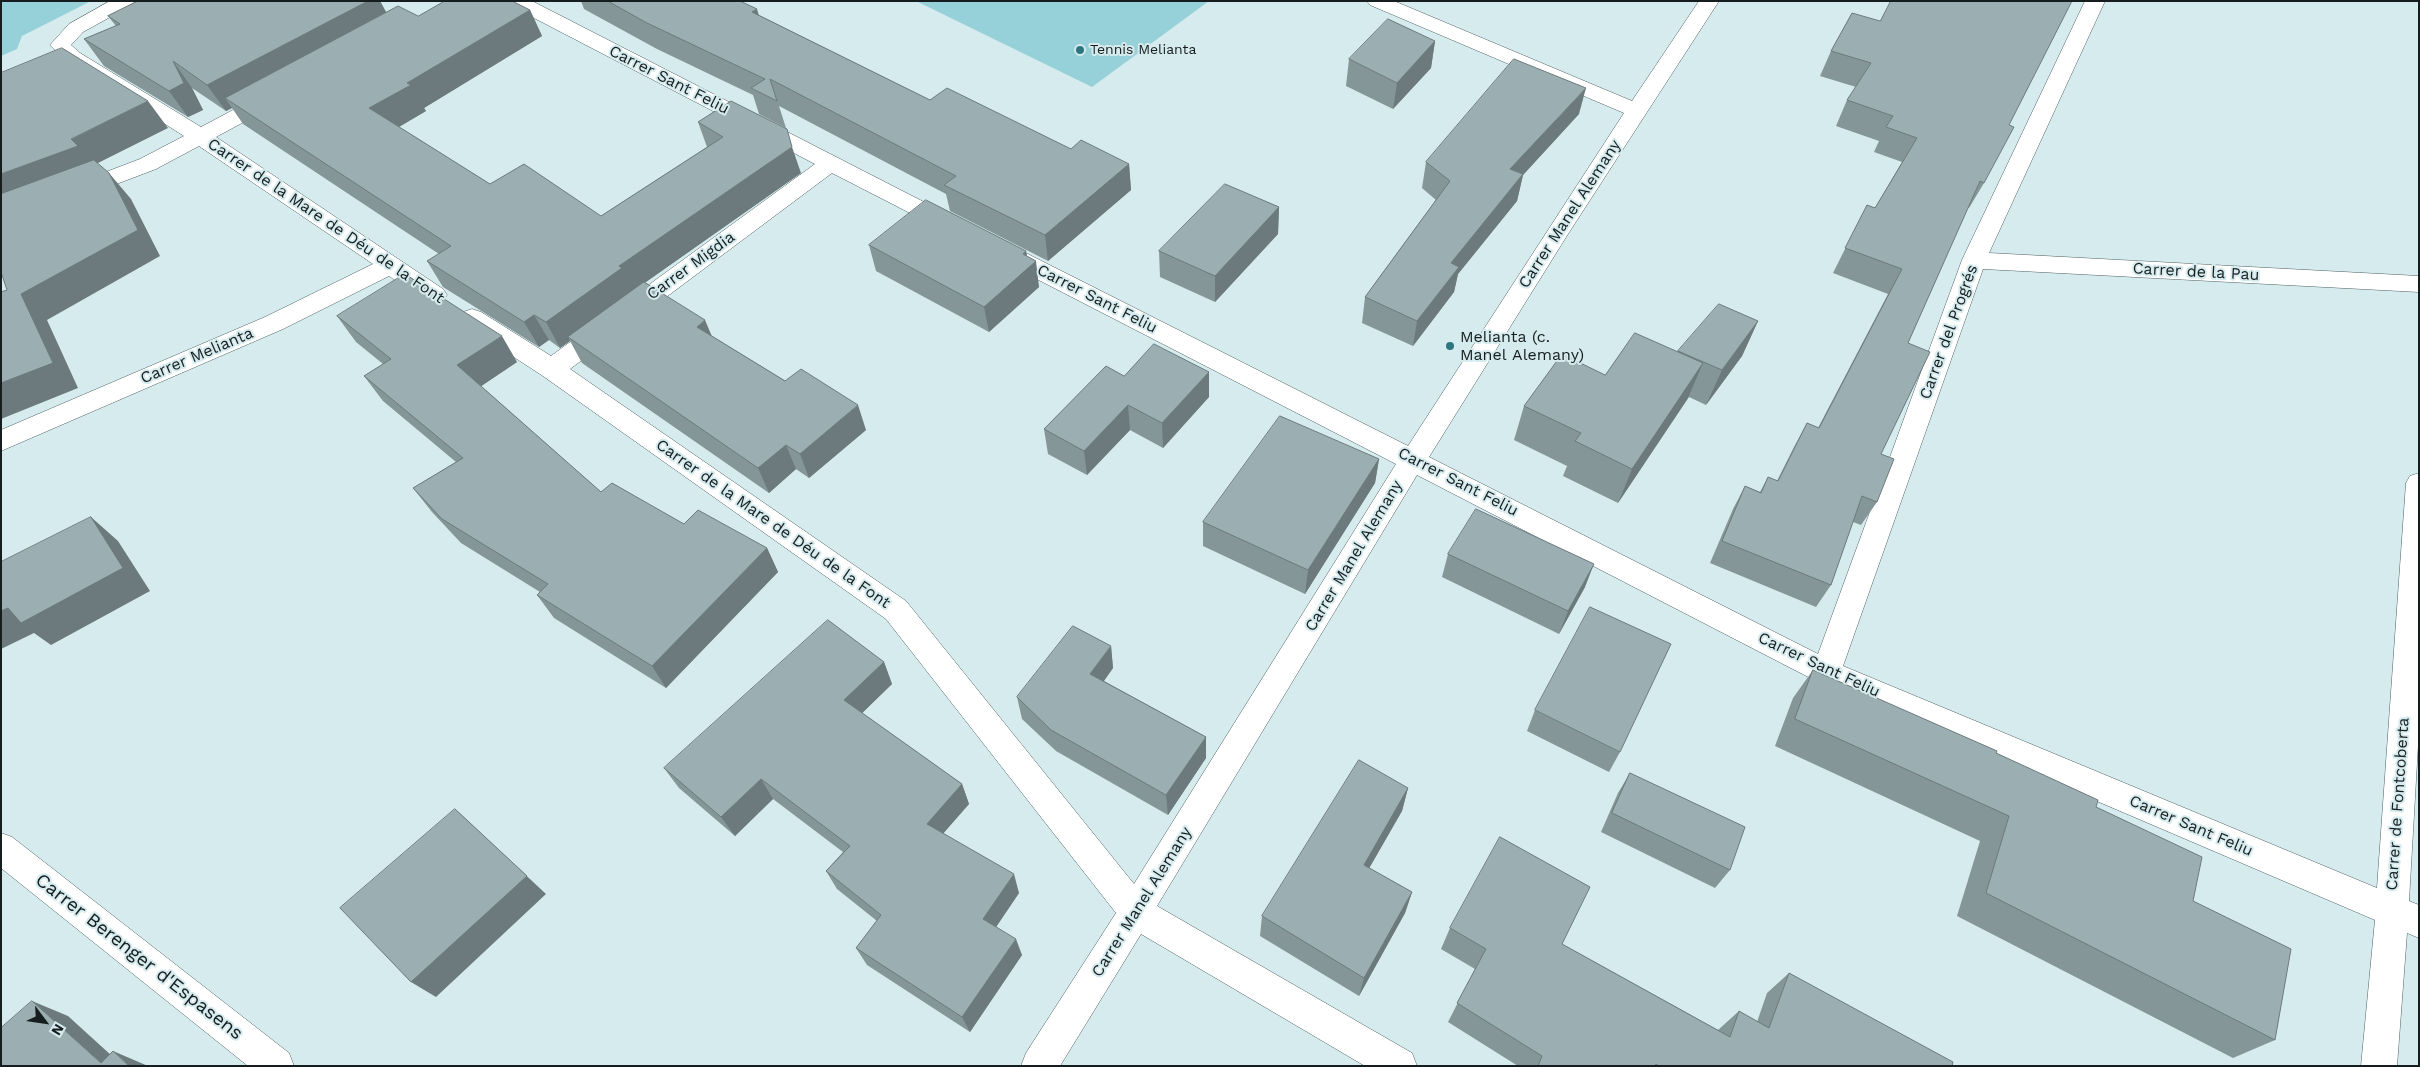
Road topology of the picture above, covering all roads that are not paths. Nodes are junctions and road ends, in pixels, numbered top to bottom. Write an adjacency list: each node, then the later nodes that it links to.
1 (125, 1): 8 (street, Carrer de la Mare de Déu de la Font)
2 (516, 1): 9 (street, Carrer Sant Feliu)
3 (1377, 1): 7 (street)
4 (1709, 1): 7 (street, Carrer Manel Alemany)
5 (2095, 1): 11 (street, Carrer del Progrés)
6 (288, 90): 8 (street)
7 (1636, 110): 16 (street, Carrer Manel Alemany)
8 (202, 137): 10 (street); 12 (street, Carrer de la Mare de Déu de la Font)
9 (830, 164): 14 (street, Carrer Migdia); 16 (street, Carrer Sant Feliu)
10 (56, 198)
11 (1974, 260): 13 (street, Carrer de la Pau); 18 (street, Carrer del Progrés)
12 (389, 266): 14 (street, Carrer de la Mare de Déu de la Font); 15 (street, Carrer Melianta)
13 (2419, 284)
14 (552, 369): 20 (street, Carrer de la Mare de Déu de la Font)
15 (1, 441)
16 (1413, 459): 18 (street, Carrer Sant Feliu); 20 (street, Carrer Manel Alemany)
17 (2419, 483): 21 (street, Carrer de Fontcoberta)
18 (1826, 672): 21 (street, Carrer Sant Feliu)
19 (1, 848): 22 (street, Carrer Berenger d'Espasens)
20 (1137, 913): 23 (street, Carrer Manel Alemany); 24 (street, Carrer de la Mare de Déu de la Font)
21 (2405, 916): 25 (street, Carrer de Fontcoberta)
22 (276, 1066)
23 (1039, 1066)
24 (1399, 1066)
25 (2379, 1066)

